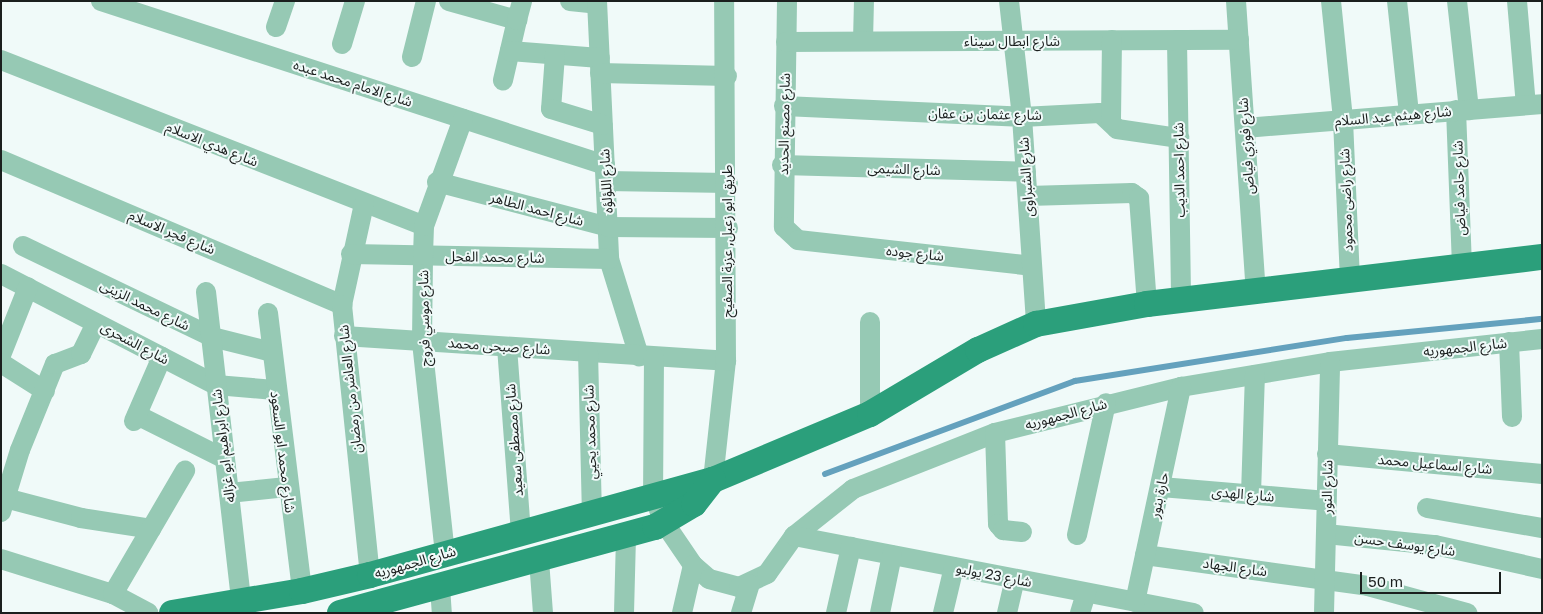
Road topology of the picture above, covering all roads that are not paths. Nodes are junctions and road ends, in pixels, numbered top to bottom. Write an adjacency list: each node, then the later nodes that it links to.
1 (101, 1): 39 (street, شارع الامام محمد عبده)
2 (285, 1): 19 (street)
3 (355, 1): 26 (street)
4 (426, 1): 29 (street)
5 (449, 1): 17 (street)
6 (570, 1): 15 (street)
7 (724, 1): 32 (street, طريق ابو زعبل, عزبة الصفيح)
8 (787, 1): 25 (street, شارع مصنع الحديد)
9 (864, 1): 23 (street)
10 (1236, 1): 22 (street, شارع فوزي فياض)
11 (1331, 1): 41 (street, شارع راضى محمود)
12 (1397, 1): 37 (street)
13 (1457, 1): 36 (street, شارع حامد فياض)
14 (1517, 1): 34 (street)
15 (597, 2): 31 (street, شارع اللؤلؤه)
16 (1014, 2): 24 (street, شارع الشبراوى)
17 (479, 5): 18 (street)
18 (520, 11): 27 (street)
19 (276, 27)
20 (1112, 40): 21 (street, شارع ابطال سيناء); 24 (street, شارع ابطال سيناء); 40 (street)
21 (1177, 40): 22 (street, شارع ابطال سيناء); 44 (street, شارع احمد الديب)
22 (1239, 40): 43 (street, شارع فوزي فياض)
23 (863, 41): 24 (street, شارع ابطال سيناء); 25 (street, شارع ابطال سيناء)
24 (1011, 41): 38 (street, شارع الشبراوى)
25 (786, 42): 35 (street, شارع مصنع الحديد)
26 (342, 44)
27 (510, 51): 28 (street); 33 (street)
28 (555, 55): 31 (street); 42 (street)
29 (412, 57)
30 (1, 60): 52 (street, شارع هدي الاسلام)
31 (600, 66): 32 (street); 42 (street, شارع اللؤلؤه)
32 (727, 76): 50 (street, طريق ابو زعبل, عزبة الصفيح)
33 (503, 80)
34 (1534, 104): 36 (street, شارع هيثم عبد السلام)
35 (784, 106): 38 (street, شارع عثمان بن عفان); 46 (street, شارع مصنع الحديد)
36 (1462, 110): 37 (street, شارع هيثم عبد السلام); 63 (street, شارع حامد فياض)
37 (1408, 114): 41 (street, شارع هيثم عبد السلام)
38 (1022, 117): 40 (street, شارع عثمان بن عفان); 47 (street, شارع الشبراوى)
39 (463, 119): 48 (street, شارع الامام محمد عبده); 49 (street, شارع موسي فروج)
40 (1111, 120): 44 (street, شارع عثمان بن عفان)
41 (1343, 120): 43 (street, شارع هيثم عبد السلام); 65 (street, شارع راضى محمود)
42 (603, 124): 48 (street, شارع اللؤلؤه)
43 (1245, 128): 67 (street, شارع فوزي فياض)
44 (1179, 138): 69 (street, شارع احمد الديب)
45 (1, 160): 71 (street, شارع فجر الاسلام)
46 (782, 165): 47 (street, شارع الشيمى); 56 (street, شارع مصنع الحديد)
47 (1026, 172): 51 (street, شارع الشبراوى)
48 (605, 173): 50 (street, شارع الامام محمد عبده); 54 (street, شارع اللؤلؤه)
49 (438, 182): 53 (street, شارع موسي فروج); 54 (street, شارع احمد الطاهر)
50 (728, 183): 55 (street, طريق ابو زعبل, عزبة الصفيح)
51 (1028, 196): 62 (street, شارع الشبراوى); 70 (street)
52 (364, 204): 53 (street, شارع هدي الاسلام); 58 (street, شارع العاشر من رمضان)
53 (424, 226): 59 (street, شارع موسي فروج)
54 (608, 227): 55 (street, شارع احمد الطاهر); 61 (street, شارع اللؤلؤه)
55 (728, 228): 87 (street, طريق ابو زعبل, عزبة الصفيح)
56 (798, 240): 62 (street, شارع جوده)
57 (23, 246): 77 (street, شارع محمد الزينى)
58 (351, 254): 59 (street, شارع محمد الفحل); 71 (street, شارع العاشر من رمضان)
59 (423, 255): 61 (street, شارع محمد الفحل); 79 (street, شارع موسي فروج)
60 (1542, 257): 63 (main road, شارع الجمهوريه)
61 (609, 259): 85 (street, شارع اللؤلؤه)
62 (1032, 266): 75 (street, شارع الشبراوى)
63 (1462, 266): 65 (main road, شارع الجمهوريه)
64 (1, 274): 66 (street, شارع الشحرى)
65 (1350, 280): 67 (main road, شارع الجمهوريه)
66 (28, 288): 74 (street, شارع الشحرى); 84 (street)
67 (1256, 291): 69 (main road, شارع الجمهوريه)
68 (206, 292): 77 (street, شارع ابراهيم ابو غزاله)
69 (1181, 300): 70 (main road, شارع الجمهوريه)
70 (1147, 304): 75 (main road, شارع الجمهوريه)
71 (342, 305): 76 (street, شارع العاشر من رمضان)
72 (268, 313): 82 (street, شارع محمد ابو السعود)
73 (870, 322): 96 (street)
74 (96, 323): 86 (street, شارع الشحرى); 94 (street)
75 (1036, 324): 96 (main road, شارع الجمهوريه)
76 (344, 336): 79 (street, شارع صبحى محمد); 131 (street, شارع العاشر من رمضان)
77 (212, 337): 82 (street, شارع محمد الزينى); 91 (street, شارع ابراهيم ابو غزاله)
78 (1542, 339): 80 (street, شارع الجمهوريه)
79 (422, 341): 81 (street, شارع صبحى محمد); 123 (street, شارع موسي فروج)
80 (1510, 342): 88 (street, شارع الجمهوريه); 97 (street)
81 (507, 347): 83 (street, شارع صبحى محمد); 117 (street, شارع مصطفى سعيد)
82 (272, 352): 93 (street, شارع محمد ابو السعود)
83 (588, 352): 85 (street, شارع صبحى محمد); 112 (street, شارع محمد يحيي)
84 (1, 355)
85 (647, 356): 87 (street, شارع صبحى محمد); 108 (street)
86 (162, 357): 91 (street, شارع الشحرى); 100 (street)
87 (726, 361): 103 (street, طريق ابو زعبل, عزبة الصفيح)
88 (1330, 362): 90 (street, شارع الجمهوريه); 99 (street, شارع النور)
89 (1, 363): 94 (street)
90 (1255, 375): 92 (street, شارع الجمهوريه); 107 (street)
91 (216, 385): 93 (street, شارع الشحرى); 100 (street, شارع ابراهيم ابو غزاله)
92 (1181, 387): 95 (street, شارع الجمهوريه); 105 (street, حارة بنور)
93 (275, 390): 104 (street, شارع محمد ابو السعود)
94 (45, 391): 110 (street)
95 (1106, 404): 98 (street, شارع الجمهوريه); 119 (street)
96 (870, 414): 103 (main road, شارع الجمهوريه)
97 (1512, 417)
98 (994, 434): 116 (street); 121 (street, شارع الجمهوريه)
99 (1327, 454): 102 (street, شارع اسماعيل محمد); 109 (street, شارع النور)
100 (225, 459): 106 (street, شارع ابراهيم ابو غزاله)
101 (185, 471): 114 (street)
102 (1542, 474)
103 (713, 480): 108 (main road, شارع الجمهوريه); 113 (main road, شارع الجمهوريه)
104 (287, 487): 106 (street); 136 (street, شارع محمد ابو السعود)
105 (1161, 487): 107 (street, شارع الهدى); 124 (street, حارة بنور)
106 (229, 493): 139 (street, شارع ابراهيم ابو غزاله)
107 (1250, 494): 109 (street, شارع الهدى)
108 (653, 495): 112 (main road, شارع الجمهوريه); 113 (street)
109 (1326, 501): 118 (street, شارع النور)
110 (3, 505): 114 (street)
111 (1427, 508): 115 (street)
112 (592, 513): 117 (main road, شارع الجمهوريه)
113 (665, 524): 120 (main road, شارع الجمهوريه); 128 (street)
114 (151, 528): 138 (street)
115 (1542, 528)
116 (1022, 532)
117 (521, 533): 123 (main road, شارع الجمهوريه)
118 (1326, 534): 130 (street, شارع يوسف حسن); 133 (street, شارع النور)
119 (1077, 535)
120 (626, 536): 127 (main road, شارع الجمهوريه); 147 (street)
121 (794, 536): 122 (street, شارع 23 يوليو); 134 (street, شارع الجمهوريه)
122 (851, 547): 125 (street, شارع 23 يوليو); 150 (street)
123 (445, 554): 131 (main road, شارع الجمهوريه)
124 (1146, 554): 133 (street, شارع الجهاد); 140 (street, حارة بنور)
125 (892, 555): 129 (street, شارع 23 يوليو); 151 (street)
126 (1, 559): 138 (street)
127 (539, 560): 135 (main road, شارع الجمهوريه); 146 (street)
128 (693, 564): 134 (street); 148 (street)
129 (954, 567): 132 (street, شارع 23 يوليو); 152 (street)
130 (1542, 570)
131 (370, 575): 136 (main road, شارع الجمهوريه)
132 (1015, 579): 137 (street, شارع 23 يوليو); 153 (street)
133 (1325, 580): 156 (street, شارع النور); 157 (street, شارع الجهاد)
134 (750, 584): 149 (street)
135 (440, 587): 141 (main road, شارع الجمهوريه); 145 (street)
136 (302, 591): 139 (main road, شارع الجمهوريه)
137 (1086, 593): 140 (street, شارع 23 يوليو); 154 (street)
138 (113, 594): 142 (street)
139 (241, 601): 143 (main road, شارع الجمهوريه)
140 (1130, 605): 155 (street, شارع 23 يوليو)
141 (366, 610): 144 (main road, شارع الجمهوريه)
142 (148, 613)
143 (172, 613)
144 (340, 613)
145 (442, 613)
146 (543, 613)
147 (624, 613)
148 (682, 613)
149 (741, 613)
150 (836, 613)
151 (880, 613)
152 (943, 613)
153 (1008, 613)
154 (1080, 613)
155 (1194, 613)
156 (1324, 613)
157 (1467, 613)

